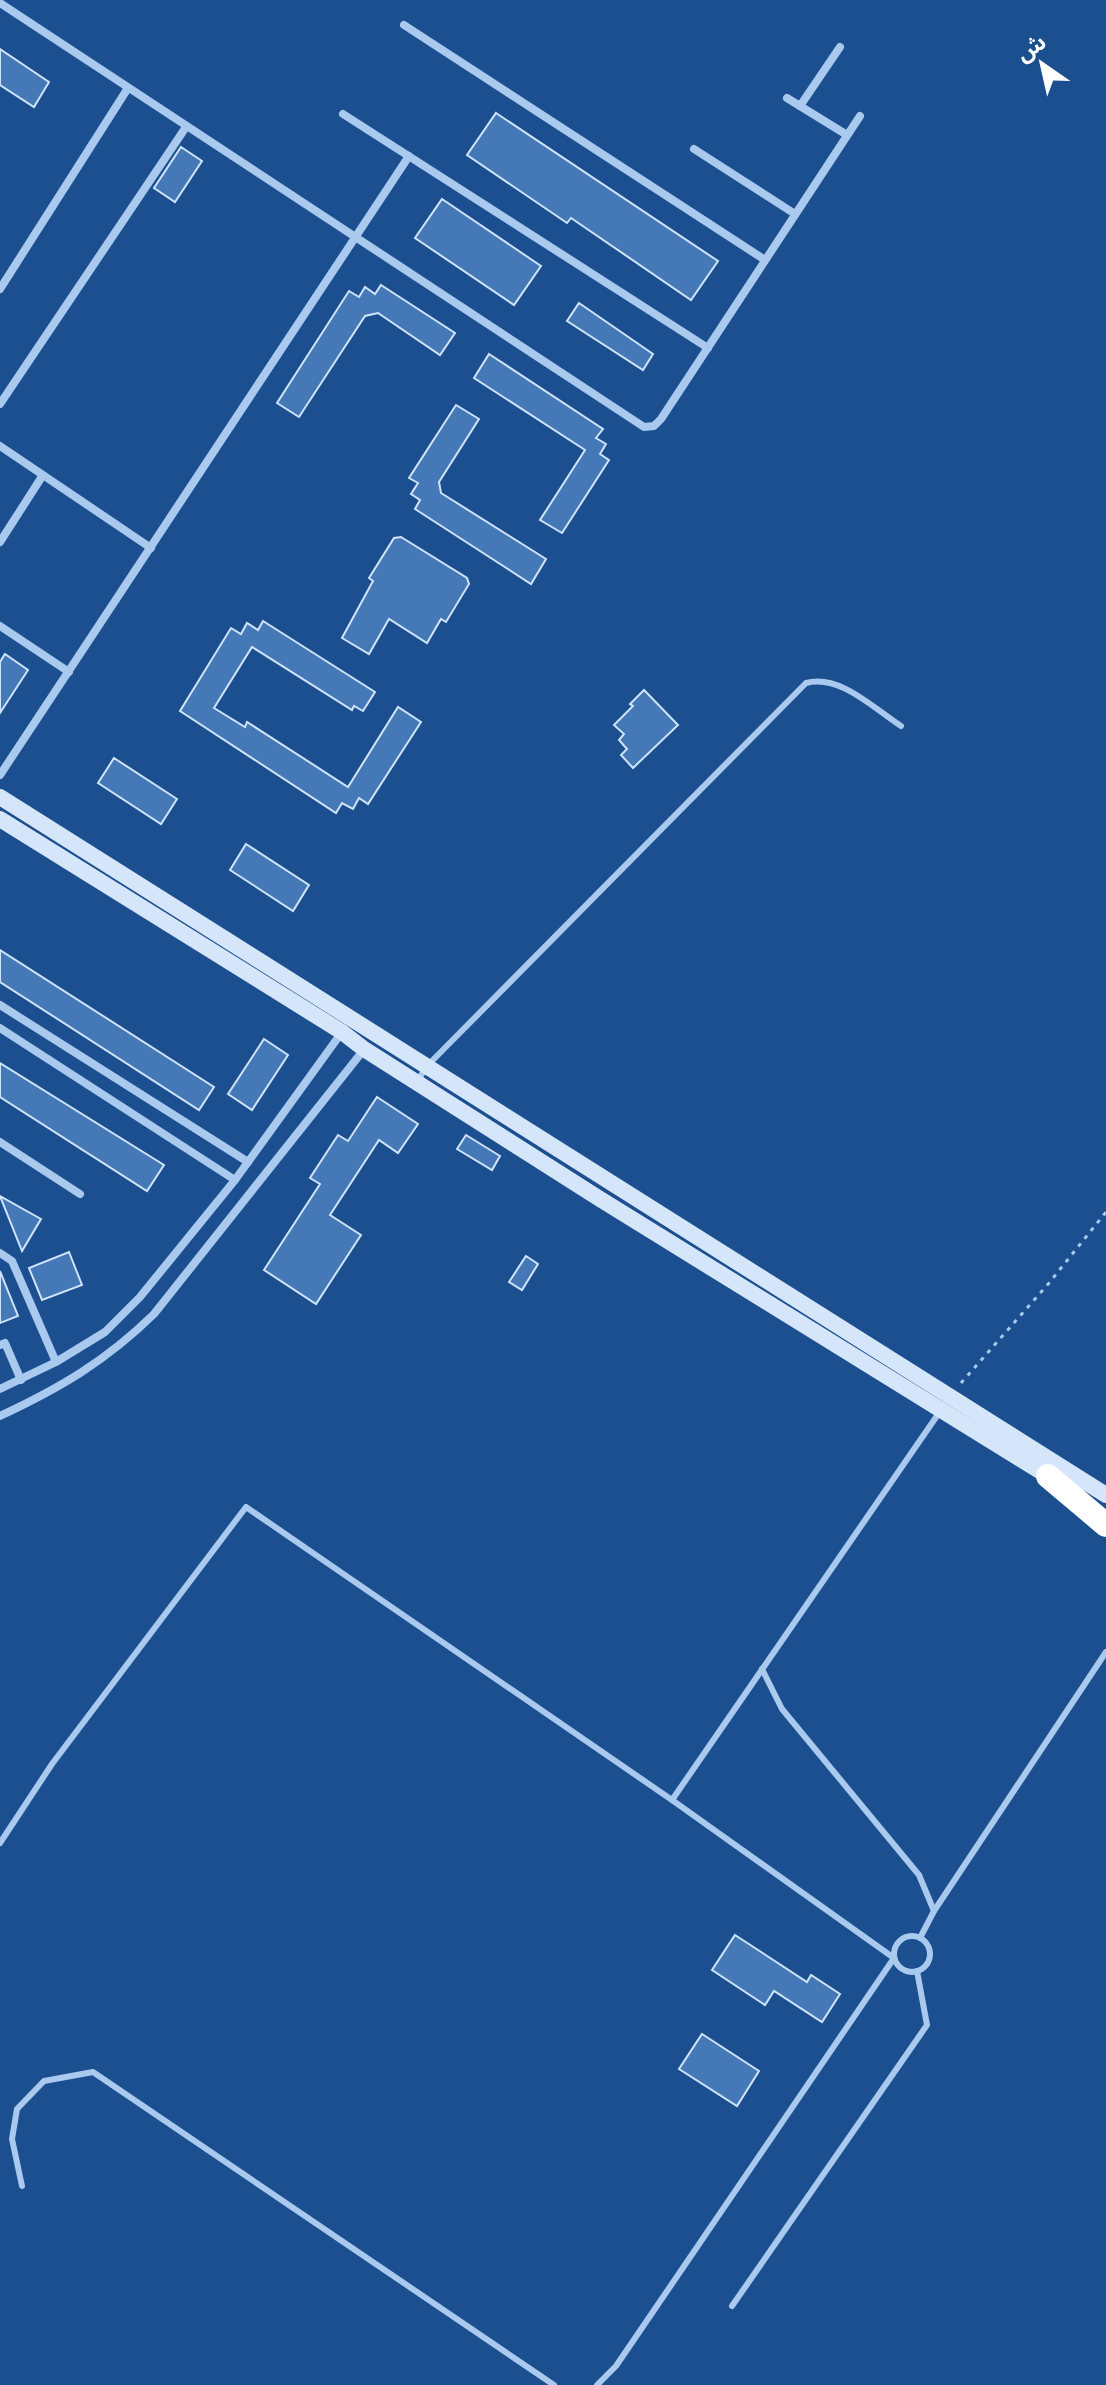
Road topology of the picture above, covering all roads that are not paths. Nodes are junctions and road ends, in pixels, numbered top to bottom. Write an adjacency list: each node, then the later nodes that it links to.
1 (0, 3): 4 (street)
2 (404, 25): 15 (street)
3 (840, 47): 6 (street)
4 (128, 88): 9 (street); 16 (street)
5 (787, 98): 6 (street)
6 (800, 106): 10 (street)
7 (343, 114): 12 (street)
8 (860, 116): 10 (street)
9 (186, 127): 14 (street); 18 (street)
10 (847, 135): 13 (street)
11 (694, 149): 13 (street)
12 (409, 156): 14 (street); 17 (street)
13 (795, 214): 15 (street)
14 (355, 238): 17 (street); 22 (street)
15 (765, 260): 17 (street)
16 (0, 289)
17 (708, 348)
18 (0, 404)
19 (0, 446): 20 (street)
20 (43, 475): 21 (street); 22 (street)
21 (0, 542)
22 (151, 548): 24 (street)
23 (0, 626): 24 (street)
24 (69, 672): 26 (street)
25 (901, 726): 34 (lane)
26 (0, 775)
27 (0, 797): 30 (main road)
28 (0, 819): 30 (main road)
29 (0, 1005): 36 (street)
30 (347, 1025): 32 (main road); 33 (main road); 36 (street)
31 (0, 1028): 37 (street)
32 (375, 1035): 33 (street); 34 (main road)
33 (364, 1049): 34 (main road); 46 (street)
34 (422, 1075): 44 (main road); 45 (main road)
35 (0, 1142): 38 (street)
36 (248, 1162): 37 (street)
37 (235, 1180): 41 (street)
38 (80, 1194)
39 (0, 1253): 41 (street)
40 (0, 1345): 42 (street)
41 (56, 1362): 42 (street)
42 (21, 1380): 43 (street)
43 (0, 1389)
44 (951, 1395): 45 (main road); 48 (main road)
45 (941, 1410): 47 (main road); 52 (lane)
46 (0, 1416)
47 (1048, 1476): 49 (main road); 50 (highway)
48 (1106, 1495)
49 (1106, 1511)
50 (1106, 1525)
51 (1106, 1652): 55 (lane)
52 (762, 1669): 53 (lane); 55 (lane)
53 (672, 1800): 54 (lane); 57 (lane)
54 (0, 1843)
55 (934, 1911): 56 (lane)
56 (920, 1938): 57 (lane); 58 (lane)
57 (894, 1958): 58 (lane); 62 (lane)
58 (917, 1971): 60 (lane)
59 (22, 2186): 61 (lane)
60 (732, 2306)
61 (554, 2385)
62 (597, 2385)

